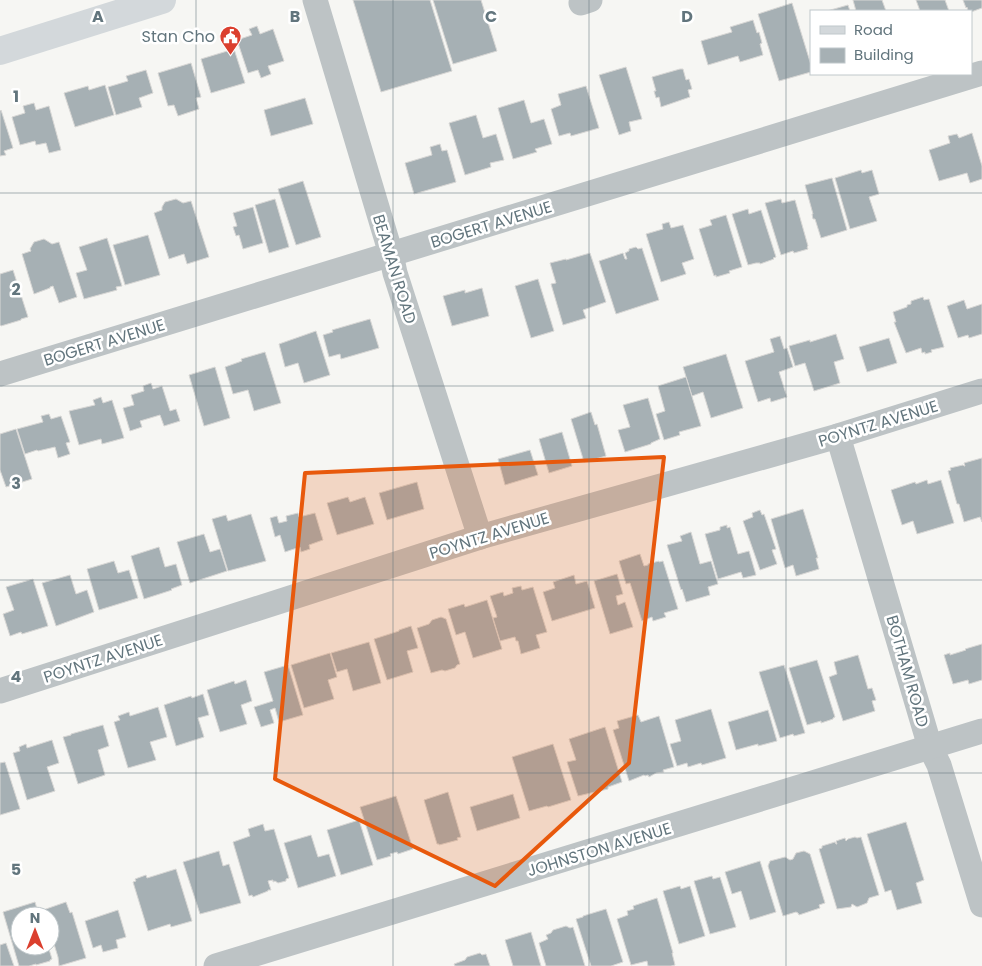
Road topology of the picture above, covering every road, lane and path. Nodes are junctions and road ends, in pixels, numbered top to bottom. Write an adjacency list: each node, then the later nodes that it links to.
1 (162, 0): 3 (main road)
2 (315, 0): 5 (street, BEAMAN ROAD)
3 (0, 51)
4 (982, 73): 5 (street, BOGERT AVENUE)
5 (391, 254): 6 (street, BOGERT AVENUE); 9 (street, BEAMAN ROAD)
6 (0, 374)
7 (982, 391): 8 (street, POYNTZ AVENUE)
8 (838, 436): 9 (street, POYNTZ AVENUE); 12 (street, BOTHAM ROAD)
9 (480, 537): 10 (street, POYNTZ AVENUE)
10 (0, 691)
11 (982, 731): 12 (street, JOHNSTON AVENUE)
12 (930, 747): 13 (street, BOTHAM ROAD); 14 (street, JOHNSTON AVENUE)
13 (982, 905)
14 (216, 966)

